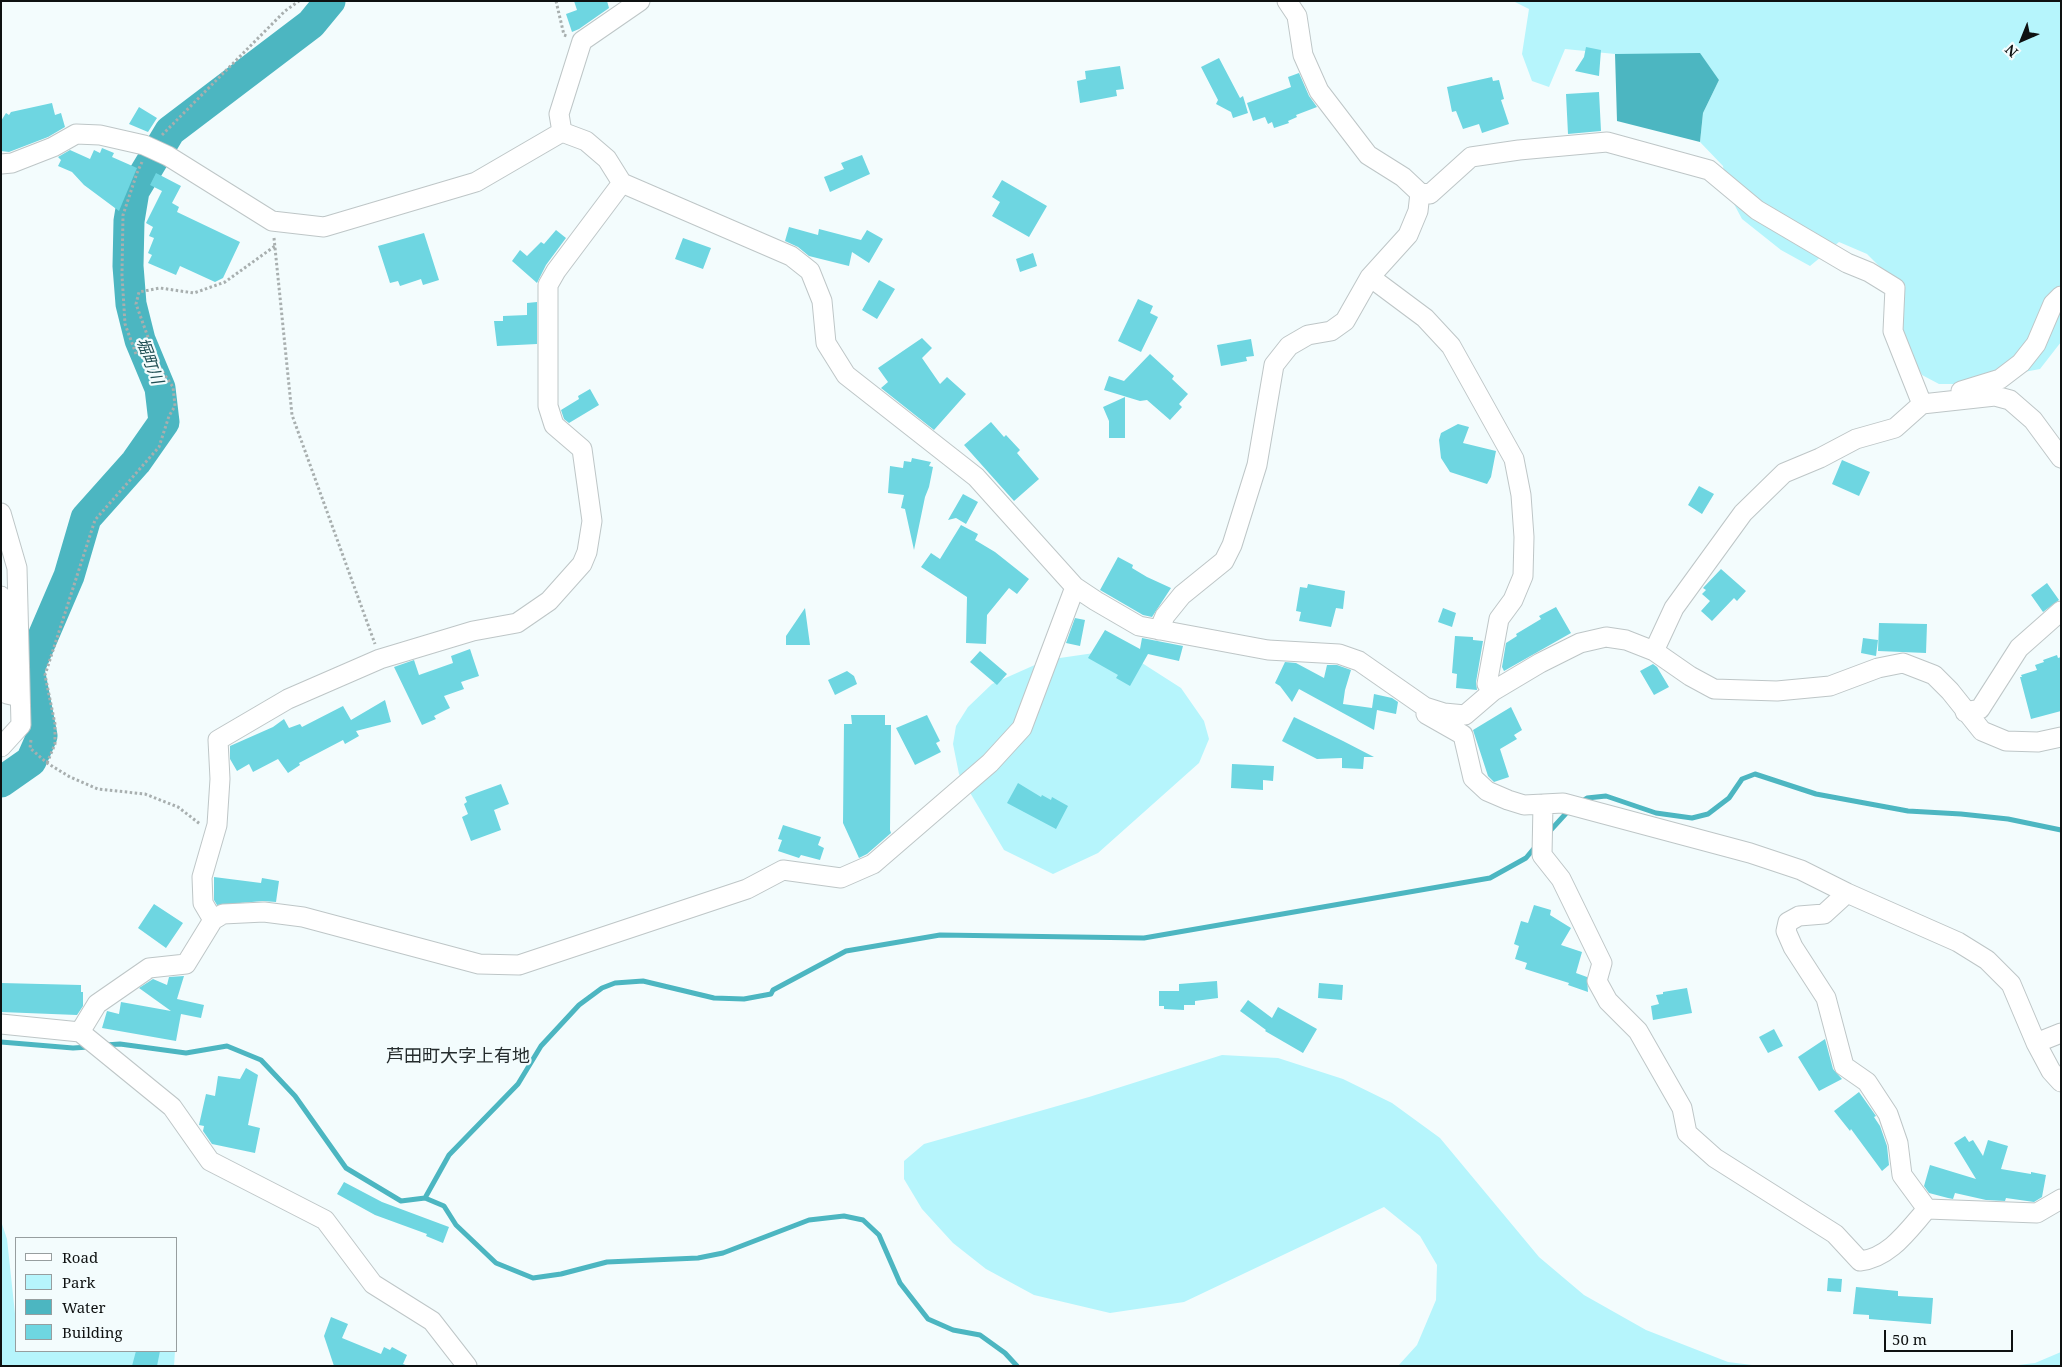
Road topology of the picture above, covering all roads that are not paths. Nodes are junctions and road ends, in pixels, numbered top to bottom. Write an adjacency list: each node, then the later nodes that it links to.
1 (640, 1): 3 (street)
2 (1287, 1): 6 (street)
3 (562, 132): 4 (street); 5 (street)
4 (1, 164)
5 (622, 183): 12 (street); 25 (street)
6 (1420, 193): 7 (street); 9 (street)
7 (1370, 277): 15 (street); 17 (street)
8 (2061, 296): 9 (street)
9 (1930, 403): 10 (street); 16 (street)
10 (2061, 458)
11 (1, 513): 18 (street)
12 (1075, 587): 15 (street); 25 (street)
13 (1, 596): 18 (street)
14 (2061, 611): 20 (street)
15 (1159, 630): 19 (street)
16 (1654, 651): 17 (street); 20 (street)
17 (1493, 691): 19 (street)
18 (20, 697): 22 (street)
19 (1425, 707): 23 (street)
20 (1965, 712): 21 (street)
21 (2061, 737)
22 (1, 748)
23 (1543, 804): 24 (street); 32 (street)
24 (1847, 893): 29 (street); 32 (street)
25 (212, 920): 27 (street)
26 (1, 1024): 27 (street)
27 (80, 1032): 33 (street)
28 (2061, 1032): 29 (street)
29 (2036, 1043): 30 (street)
30 (2061, 1082)
31 (2061, 1199): 32 (street)
32 (1927, 1209)
33 (467, 1366)

